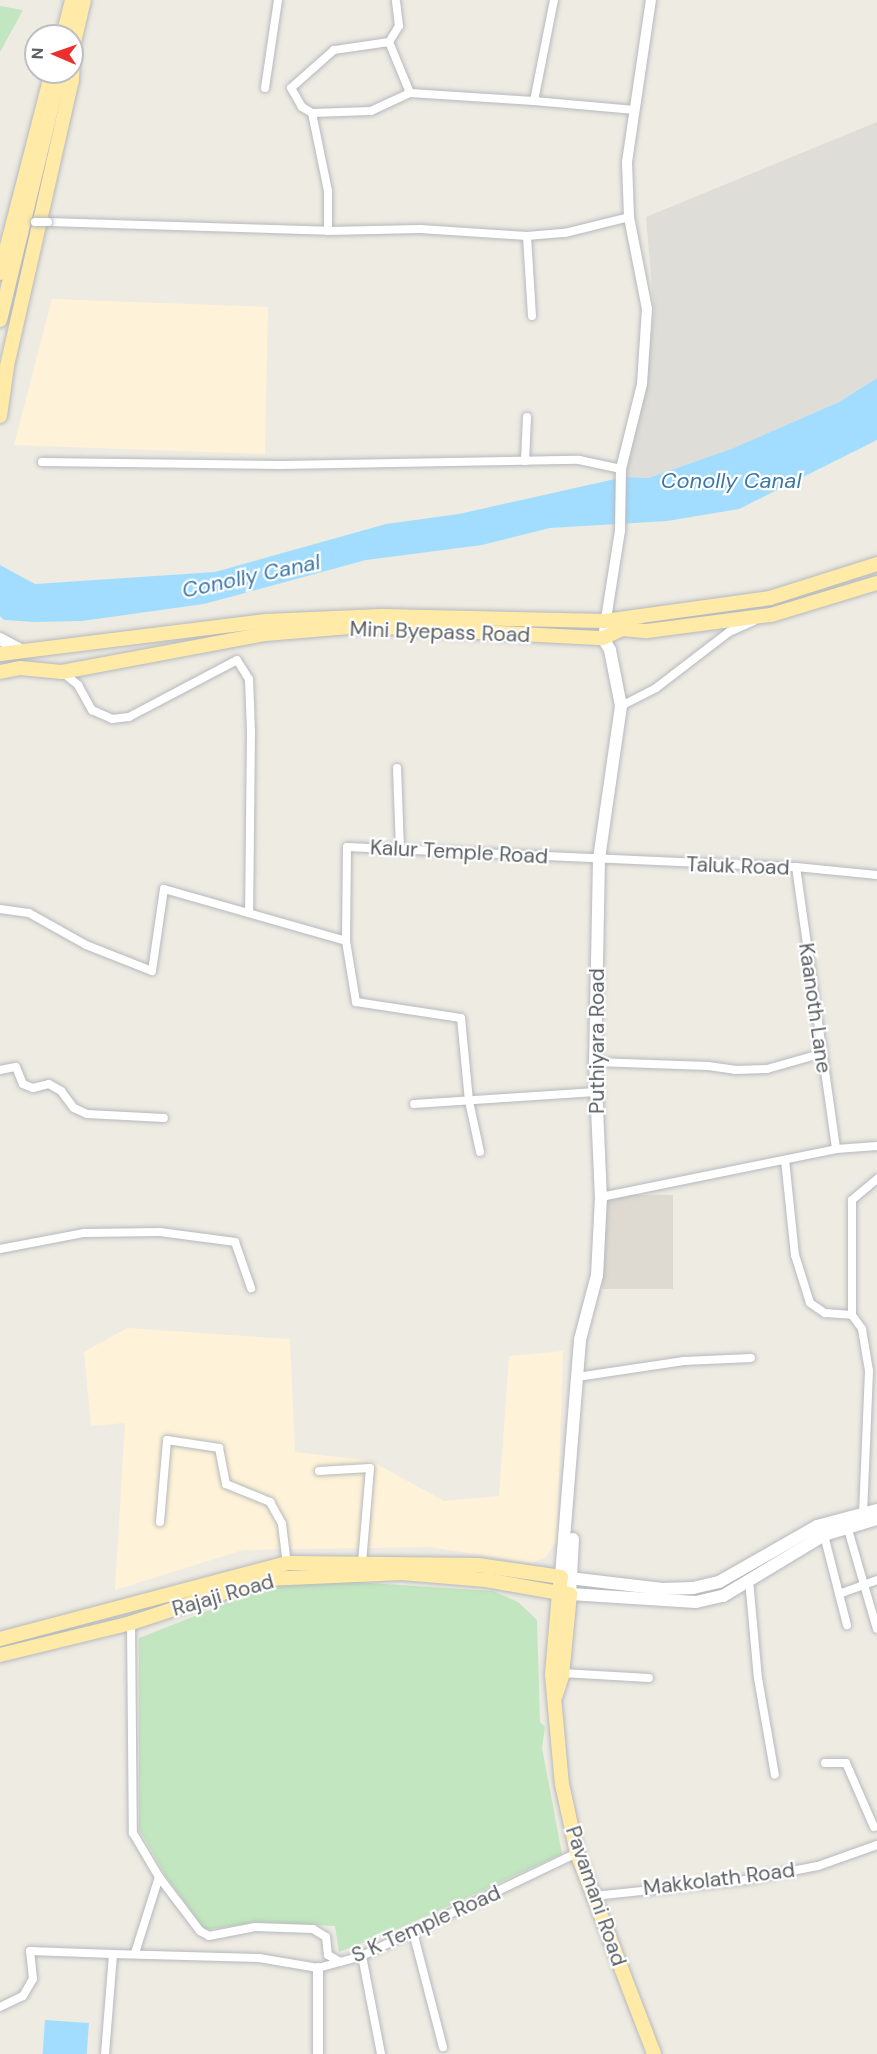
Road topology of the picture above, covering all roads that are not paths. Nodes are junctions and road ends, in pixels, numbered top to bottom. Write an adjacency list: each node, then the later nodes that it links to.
1 (72, 0): 7 (main road)
2 (84, 0): 8 (main road)
3 (278, 0): 13 (street)
4 (396, 0): 9 (street)
5 (554, 0): 15 (street)
6 (651, 0): 16 (street)
7 (66, 24)
8 (79, 24)
9 (389, 42): 14 (street); 17 (street)
10 (55, 84): 22 (main road)
11 (56, 84): 24 (main road)
12 (71, 84): 25 (main road)
13 (265, 88)
14 (410, 93): 15 (street); 17 (street)
15 (534, 101): 16 (street)
16 (635, 110): 18 (street)
17 (312, 113): 20 (street)
18 (629, 217): 21 (street); 29 (street)
19 (33, 222): 20 (street, bridge)
20 (328, 231): 21 (street)
21 (527, 236): 23 (street)
22 (0, 273)
23 (532, 316)
24 (0, 320)
25 (0, 416)
26 (527, 417): 27 (street)
27 (525, 461): 28 (street); 29 (street)
28 (42, 462)
29 (621, 469): 33 (street)
30 (877, 564): 33 (main road)
31 (877, 583): 32 (main road, Mini Byepass Road)
32 (771, 615): 34 (main road, Mini Byepass Road); 40 (street)
33 (605, 621): 34 (street); 36 (main road)
34 (603, 638): 39 (main road, Mini Byepass Road); 40 (main road, Puthiyara Road)
35 (0, 639): 36 (main road)
36 (23, 651): 37 (main road)
37 (0, 654)
38 (0, 672): 39 (main road, Mini Byepass Road)
39 (62, 672): 47 (street)
40 (621, 706): 43 (main road, Puthiyara Road)
41 (397, 768): 42 (street)
42 (400, 849): 43 (street, Kalur Temple Road); 48 (street, Kalur Temple Road)
43 (599, 858): 44 (street, Taluk Road); 50 (main road, Puthiyara Road)
44 (796, 867): 45 (street, Taluk Road); 49 (street, Kaanoth Lane)
45 (877, 875)
46 (0, 909): 47 (street)
47 (249, 913): 48 (street)
48 (346, 941): 53 (street)
49 (820, 1053): 50 (street); 57 (street, Kaanoth Lane)
50 (595, 1062): 52 (main road, Puthiyara Road)
51 (0, 1070): 55 (street)
52 (596, 1092): 53 (street); 61 (main road, Puthiyara Road)
53 (469, 1101): 54 (street); 58 (street)
54 (414, 1104)
55 (164, 1118)
56 (877, 1146): 57 (street)
57 (836, 1149): 59 (street)
58 (480, 1152)
59 (785, 1160): 61 (street); 64 (street)
60 (877, 1179): 64 (street)
61 (601, 1197): 66 (main road, Puthiyara Road)
62 (0, 1249): 63 (street)
63 (251, 1288)
64 (852, 1315): 69 (street)
65 (751, 1358): 66 (street)
66 (578, 1377): 76 (main road, Puthiyara Road)
67 (319, 1471): 75 (street)
68 (877, 1510): 69 (main road)
69 (863, 1512): 72 (main road)
70 (877, 1519): 72 (main road)
71 (160, 1522): 74 (street)
72 (842, 1525): 73 (main road); 76 (main road); 79 (street)
73 (824, 1535): 77 (main road); 81 (street)
74 (287, 1563): 75 (main road); 85 (main road)
75 (362, 1563): 76 (main road)
76 (567, 1577): 80 (main road)
77 (749, 1580): 80 (main road); 91 (street)
78 (877, 1580): 79 (street)
79 (864, 1587): 81 (street); 84 (street)
80 (564, 1594): 82 (main road, Rajaji Road); 87 (main road, Pavamani Road); 89 (main road, Pavamani Road)
81 (839, 1594): 83 (street)
82 (131, 1623): 86 (main road, Rajaji Road); 95 (street)
83 (847, 1625)
84 (877, 1629)
85 (0, 1639)
86 (0, 1655)
87 (562, 1673): 88 (street); 89 (main road, Pavamani Road)
88 (649, 1678)
89 (555, 1697): 94 (main road, Pavamani Road)
90 (825, 1763): 92 (street)
91 (775, 1774)
92 (876, 1830)
93 (877, 1845): 96 (street, Makkolath Road)
94 (577, 1853): 96 (main road, Pavamani Road); 97 (street, S K Temple Road)
95 (159, 1877): 98 (street); 101 (street)
96 (594, 1896): 108 (main road, Pavamani Road)
97 (413, 1932): 100 (street, S K Temple Road); 104 (street)
98 (135, 1953): 99 (street); 102 (street)
99 (113, 1954): 103 (street); 105 (street)
100 (362, 1956): 101 (street, S K Temple Road); 107 (street)
101 (340, 1962): 102 (street, S K Temple Road)
102 (318, 1968): 106 (street)
103 (0, 2007)
104 (443, 2047)
105 (105, 2054)
106 (318, 2054)
107 (381, 2054)
108 (654, 2054)

